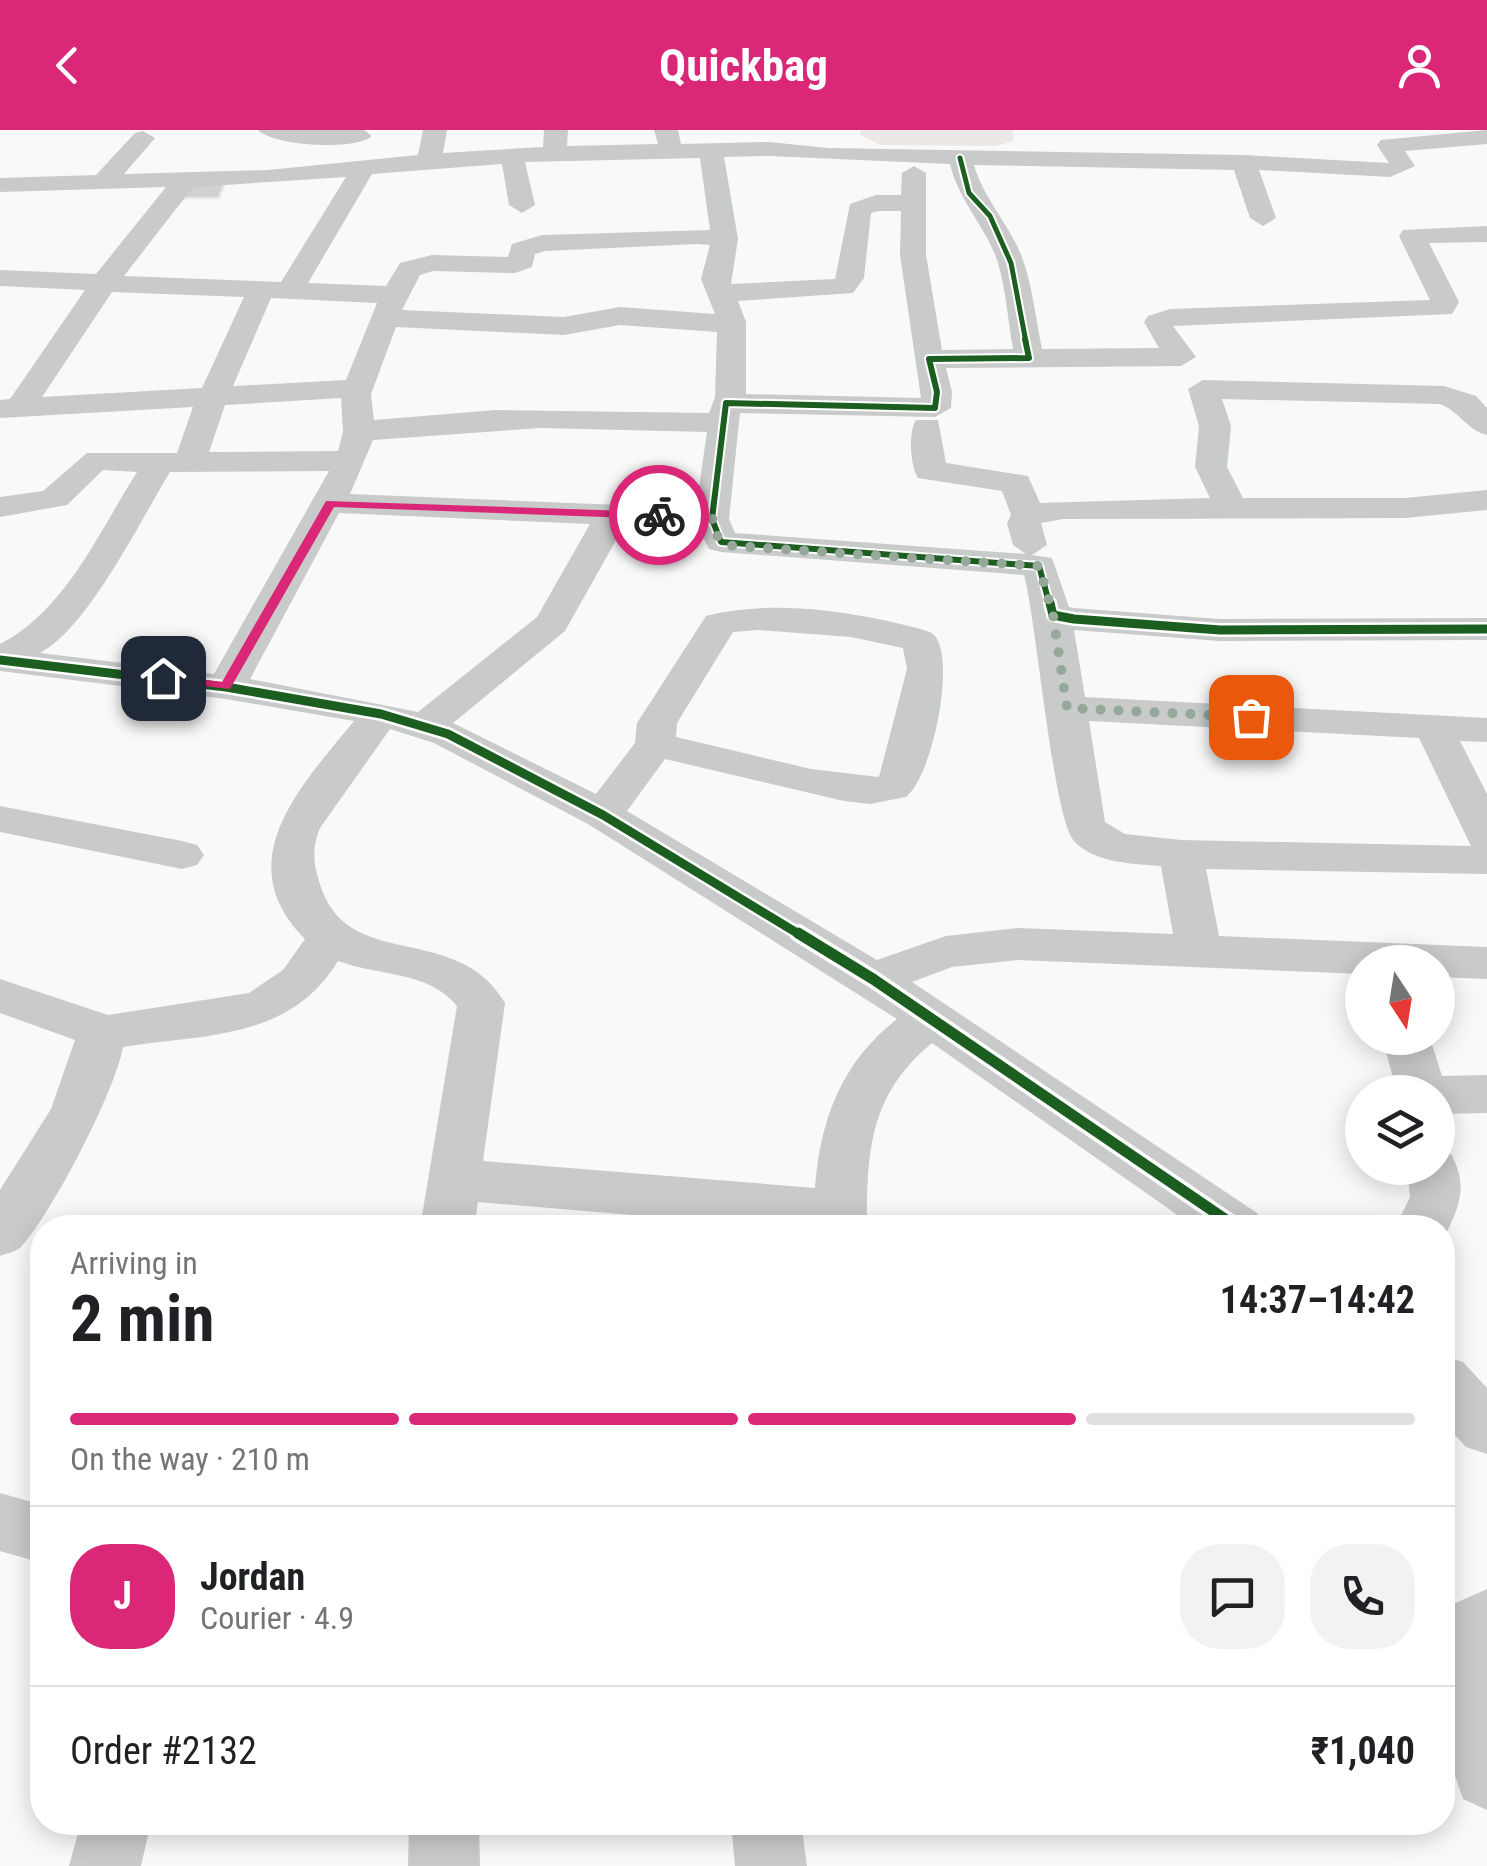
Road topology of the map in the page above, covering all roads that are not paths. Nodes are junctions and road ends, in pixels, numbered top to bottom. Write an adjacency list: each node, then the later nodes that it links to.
1 (270, 130): 6 (street)
2 (436, 130): 19 (street)
3 (495, 130): 15 (street)
4 (816, 130): 14 (street)
5 (1015, 130): 18 (street)
6 (360, 133): 21 (street)
7 (1484, 135): 8 (street)
8 (1427, 136): 12 (street)
9 (143, 138): 23 (street)
10 (668, 140): 11 (street); 13 (street)
11 (555, 141): 15 (street)
12 (1382, 148): 20 (street); 25 (street)
13 (711, 150): 14 (street); 30 (street)
14 (806, 154): 16 (street)
15 (501, 156): 19 (street); 27 (street)
16 (914, 157): 17 (street); 26 (street)
17 (960, 158): 18 (street); 41 (street)
18 (1023, 159): 20 (street)
19 (429, 161): 21 (street)
20 (1244, 162): 28 (street)
21 (357, 167): 22 (street); 33 (street)
22 (186, 179): 23 (street); 31 (street)
23 (102, 182): 24 (street)
24 (0, 185)
25 (1396, 198)
26 (914, 203): 34 (street); 40 (street)
27 (522, 205)
28 (1263, 218)
29 (1487, 234): 36 (street)
30 (725, 239): 34 (street); 35 (street)
31 (104, 282): 32 (street); 33 (street); 45 (street)
32 (5, 283)
33 (275, 291): 35 (street); 44 (street)
34 (721, 294): 37 (street)
35 (390, 307): 37 (street); 42 (street)
36 (1224, 317): 38 (street); 39 (street)
37 (732, 324): 46 (street)
38 (1240, 345)
39 (1181, 356): 41 (street); 43 (street)
40 (929, 358): 41 (street); 47 (street)
41 (1029, 358)
42 (358, 388): 44 (street); 50 (street)
43 (1203, 389): 48 (street); 55 (street)
44 (215, 394): 45 (street); 51 (street)
45 (10, 407)
46 (727, 413): 47 (street); 50 (street); 58 (street)
47 (931, 418): 49 (street); 57 (street)
48 (1487, 426)
49 (808, 430)
50 (355, 447): 51 (street); 53 (street)
51 (175, 463): 54 (street); 62 (street)
52 (1487, 500): 55 (street)
53 (330, 503): 56 (street); 63 (street)
54 (0, 506)
55 (1232, 510): 57 (street)
56 (614, 512): 58 (street); 66 (street)
57 (1028, 515): 59 (street)
58 (712, 518): 59 (street)
59 (1039, 566): 60 (street)
60 (1053, 615): 61 (street); 64 (street)
61 (1487, 629)
62 (0, 660): 63 (street)
63 (226, 686): 65 (street)
64 (1067, 708): 67 (street); 74 (street)
65 (380, 714): 66 (street); 76 (street)
66 (424, 727): 70 (street)
67 (1434, 728): 68 (street); 72 (street)
68 (1487, 730)
69 (655, 744): 69 (street); 70 (street)
70 (603, 815): 81 (street)
71 (0, 818): 73 (street)
72 (1487, 837)
73 (182, 854)
74 (1181, 854): 75 (street); 77 (street)
75 (1487, 860)
76 (328, 940): 84 (street); 88 (street)
77 (1199, 952): 78 (street); 81 (street)
78 (1345, 959)
79 (1455, 962): 80 (street)
80 (1487, 963)
81 (873, 979): 83 (street)
82 (0, 996): 84 (street)
83 (929, 1019): 90 (street); 91 (street)
84 (101, 1033): 93 (street)
85 (1487, 1094): 86 (street)
86 (1455, 1095)
87 (1435, 1185): 92 (street)
88 (451, 1203): 89 (street)
89 (743, 1215)
90 (840, 1215)
91 (1219, 1215)
92 (1428, 1215)
93 (0, 1234)
94 (1455, 1384): 96 (street)
95 (1455, 1392): 97 (street)
96 (1487, 1400)
97 (1487, 1428)
98 (0, 1522): 99 (street)
99 (30, 1531)
100 (1461, 1644): 101 (street)
101 (1487, 1775)
102 (113, 1835): 105 (street)
103 (444, 1835): 106 (street)
104 (767, 1835): 107 (street)
105 (106, 1866)
106 (444, 1866)
107 (770, 1866)

